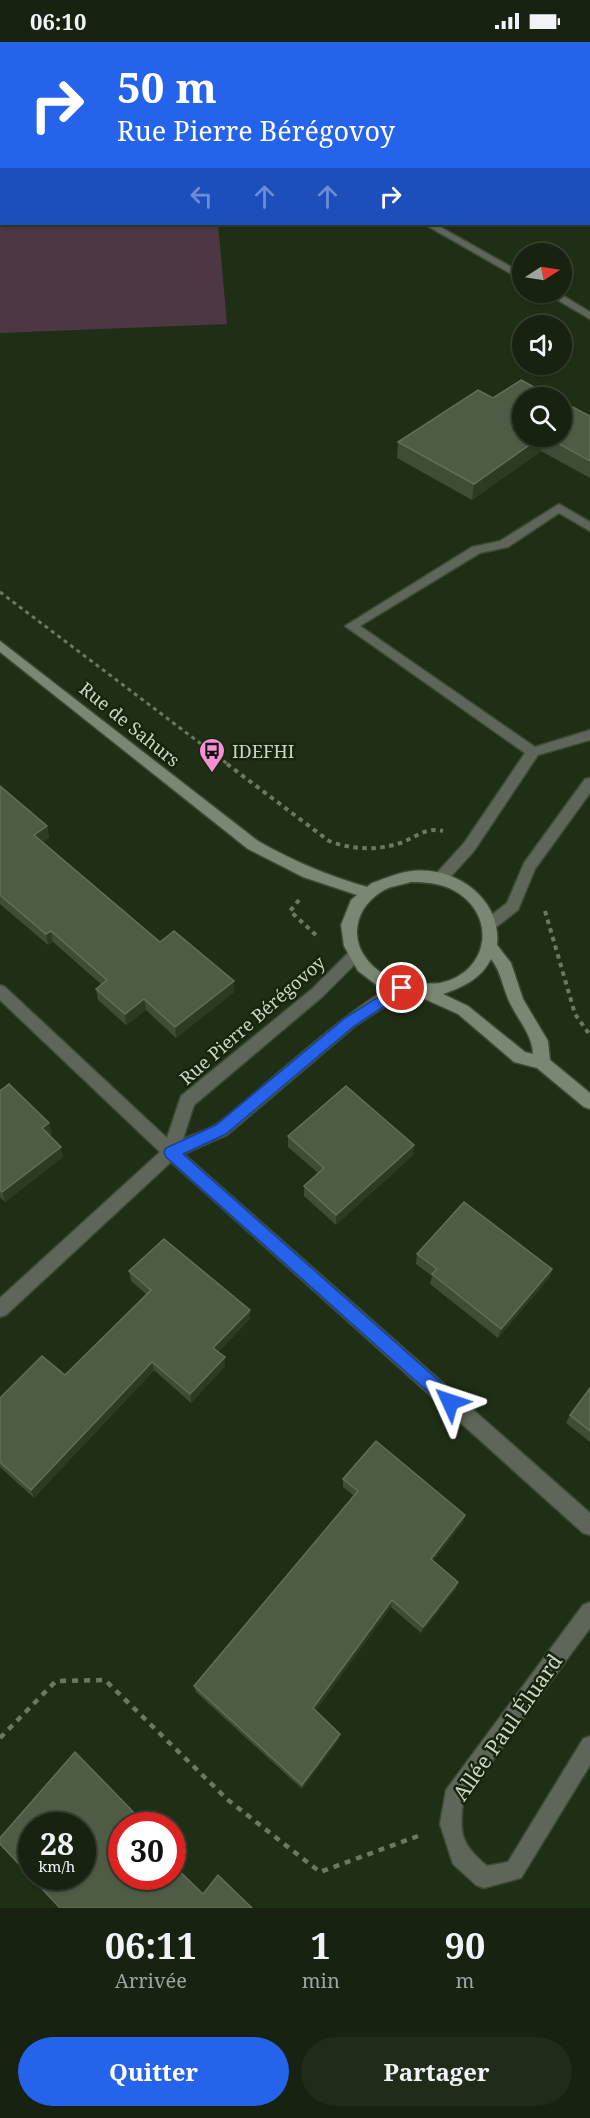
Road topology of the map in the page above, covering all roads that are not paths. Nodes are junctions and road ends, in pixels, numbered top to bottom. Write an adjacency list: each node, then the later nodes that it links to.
1 (431, 225): 2 (street)
2 (512, 271)
3 (568, 303): 4 (street)
4 (590, 316)
5 (590, 528): 8 (street)
6 (0, 645): 11 (street, Rue de Sahurs)
7 (590, 735): 8 (street)
8 (533, 752): 10 (street)
9 (590, 783): 12 (street)
10 (440, 879): 11 (street); 12 (street)
11 (367, 892): 14 (street)
12 (490, 924): 13 (street)
13 (490, 947): 17 (street); 18 (street)
14 (356, 956): 15 (street); 20 (street, Rue Pierre Bérégovoy)
15 (402, 988): 17 (street); 20 (street)
16 (0, 991): 20 (street)
17 (420, 991): 18 (street)
18 (542, 1063): 19 (street)
19 (590, 1102)
20 (171, 1152): 21 (street); 22 (street)
21 (0, 1309)
22 (590, 1526)
23 (590, 1612): 24 (street, Allée Paul Éluard)
24 (590, 1746)

